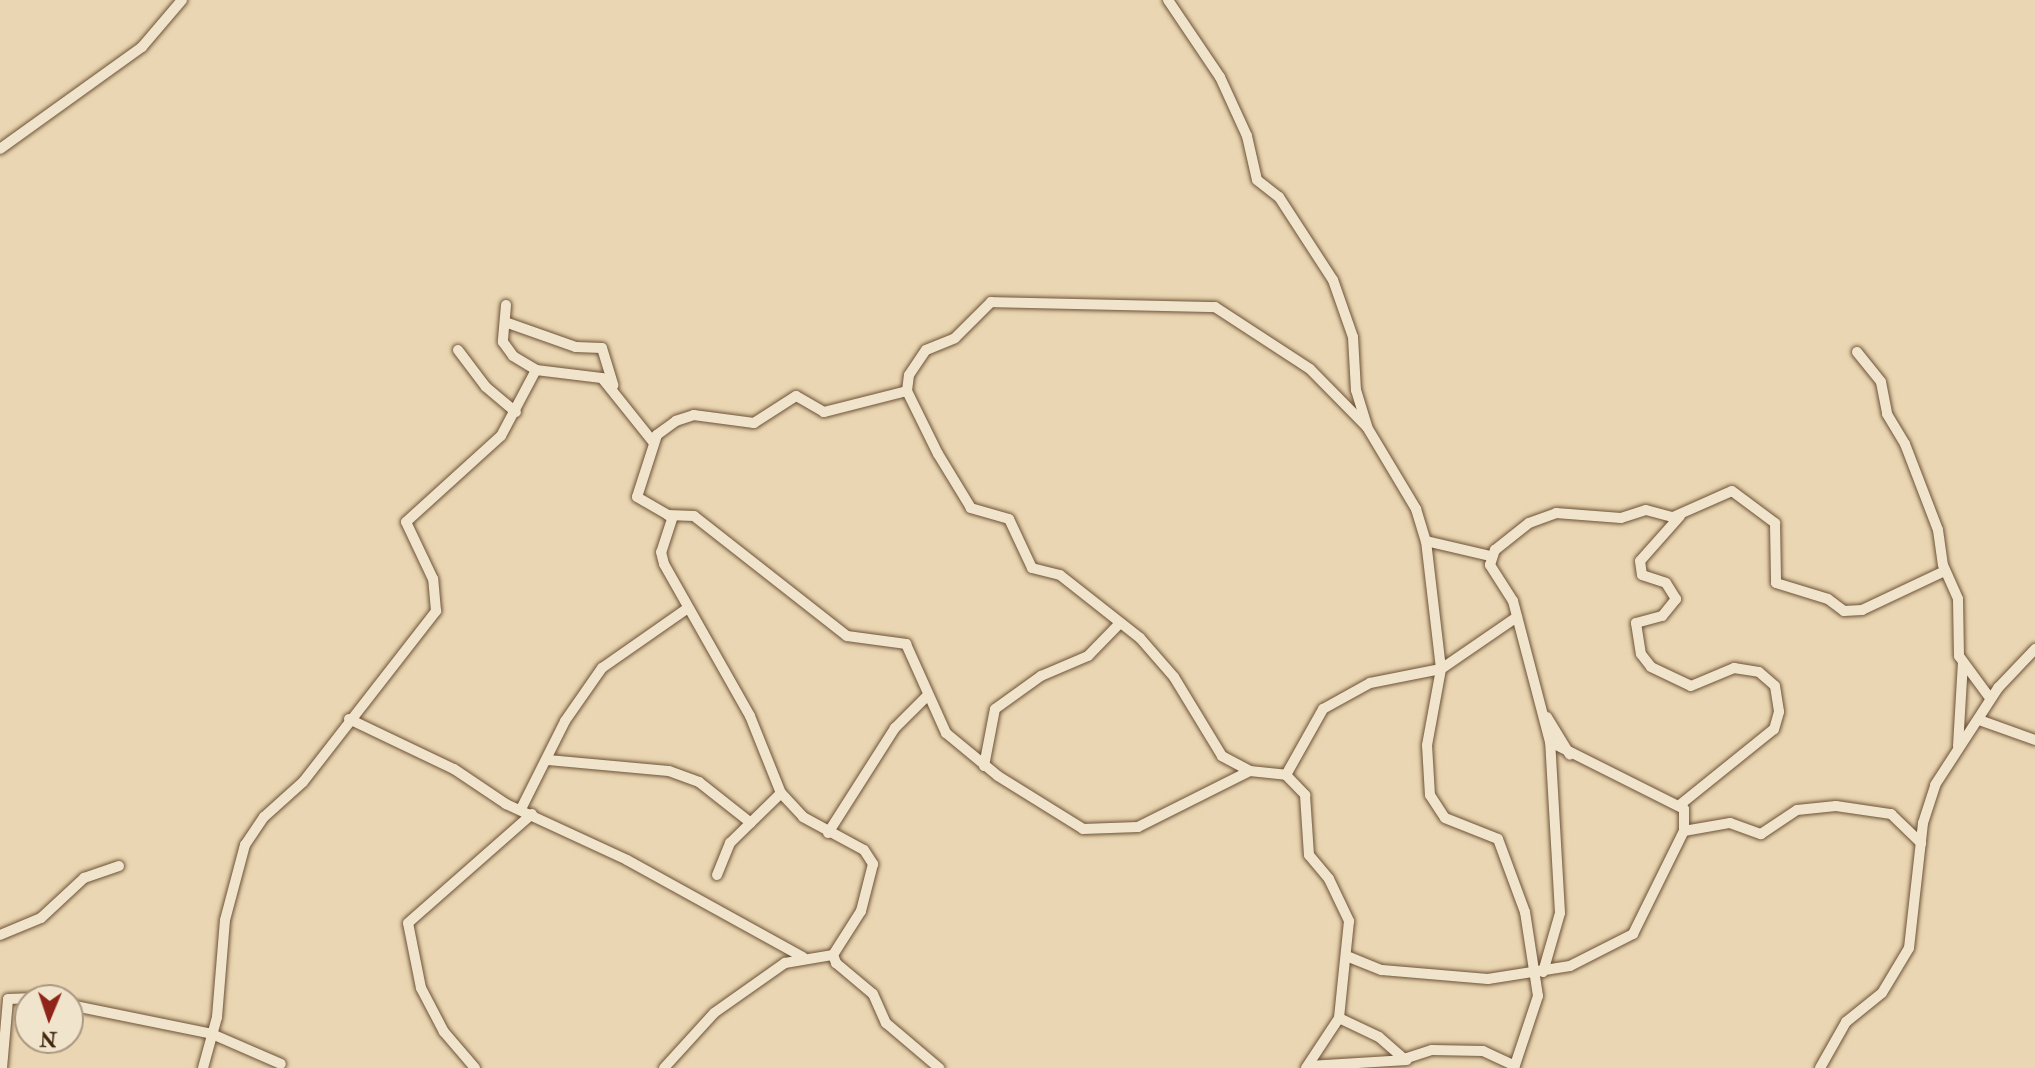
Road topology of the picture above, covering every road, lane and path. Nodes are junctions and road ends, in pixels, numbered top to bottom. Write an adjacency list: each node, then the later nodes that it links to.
1 (182, 0): 3 (street)
2 (1168, 0): 12 (street)
3 (0, 149)
4 (506, 305): 5 (street)
5 (505, 321): 8 (street); 9 (street)
6 (458, 350): 11 (street)
7 (1857, 352): 18 (street)
8 (536, 370): 9 (street); 11 (street)
9 (612, 385): 13 (street)
10 (907, 391): 12 (street); 13 (street); 21 (street)
11 (516, 412): 28 (street)
12 (1367, 427): 16 (street)
13 (654, 443): 14 (street)
14 (673, 516): 19 (street); 25 (street)
15 (1680, 516): 17 (street); 18 (street); 39 (street)
16 (1426, 541): 17 (street); 24 (street)
17 (1490, 556): 20 (street)
18 (1945, 571): 23 (street)
19 (688, 608): 34 (street); 38 (street)
20 (1517, 617): 24 (street); 27 (street)
21 (1119, 624): 35 (street); 36 (street)
22 (2035, 649): 26 (street)
23 (1963, 662): 26 (street); 32 (street)
24 (1441, 669): 37 (street); 52 (street)
25 (926, 698): 35 (street); 44 (street)
26 (1990, 698): 29 (street)
27 (1546, 716): 31 (street); 33 (street)
28 (349, 719): 40 (street); 56 (street)
29 (1982, 721): 30 (street); 32 (street)
30 (2035, 740)
31 (1550, 742): 33 (street); 52 (street)
32 (1958, 746): 45 (street)
33 (1570, 755): 39 (street)
34 (548, 760): 40 (street); 42 (street)
35 (984, 766): 36 (street)
36 (1250, 771): 37 (street)
37 (1286, 775): 51 (street)
38 (780, 793): 42 (street); 44 (street)
39 (1681, 804): 43 (street)
40 (521, 809): 41 (street)
41 (532, 814): 50 (street); 63 (street)
42 (751, 823): 47 (street)
43 (1684, 831): 45 (street); 52 (street)
44 (828, 834): 49 (street)
45 (1921, 843): 66 (street)
46 (119, 866): 48 (street)
47 (717, 875)
48 (0, 935)
49 (833, 955): 50 (street); 65 (street)
50 (803, 957): 64 (street)
51 (1349, 957): 52 (street); 55 (street)
52 (1540, 972): 60 (street)
53 (14, 999): 61 (street)
54 (84, 1007): 56 (street)
55 (1339, 1018): 57 (street); 59 (street)
56 (212, 1034): 58 (street); 62 (street)
57 (1407, 1059): 59 (street); 60 (street)
58 (281, 1064)
59 (1308, 1067)
60 (1514, 1067)
61 (2, 1068)
62 (203, 1068)
63 (475, 1068)
64 (664, 1068)
65 (939, 1068)
66 (1820, 1068)

